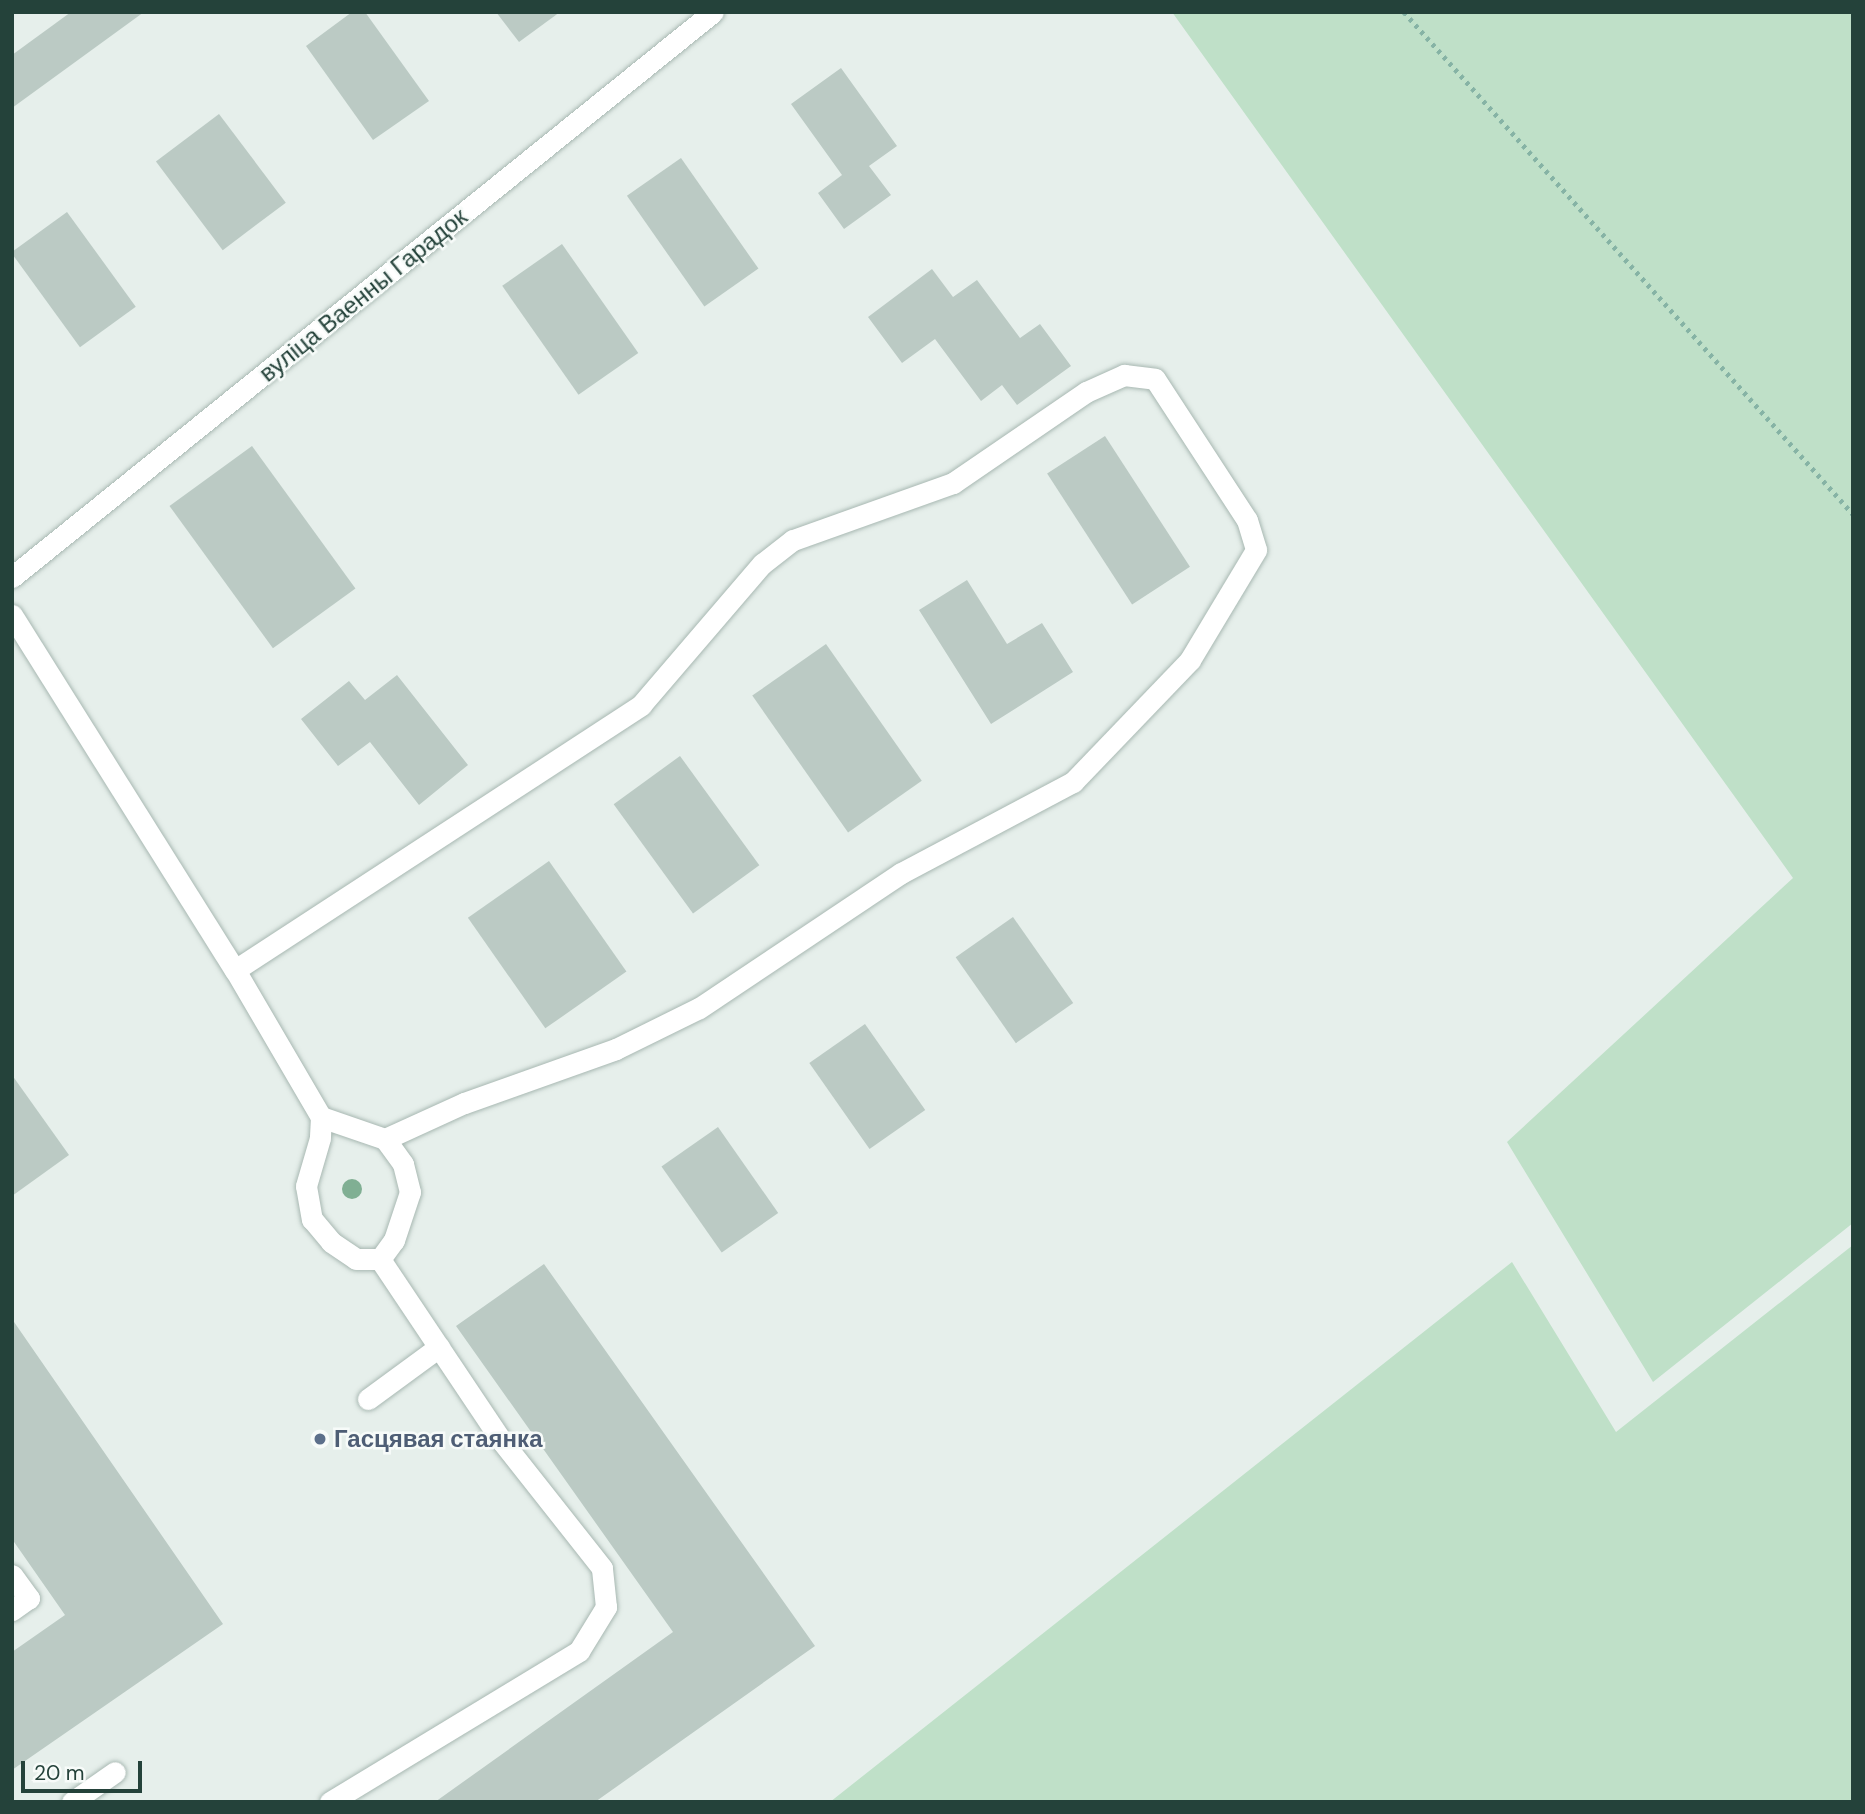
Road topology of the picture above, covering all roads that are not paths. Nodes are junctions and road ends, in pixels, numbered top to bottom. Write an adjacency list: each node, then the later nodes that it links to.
1 (713, 12): 2 (street, вуліца Ваенны Гарадок)
2 (12, 577)
3 (12, 615): 4 (street)
4 (236, 970): 5 (street); 6 (street)
5 (321, 1117): 6 (street); 7 (street)
6 (385, 1139): 7 (street)
7 (380, 1259): 8 (street)
8 (439, 1347): 9 (street); 14 (street)
9 (368, 1399)
10 (12, 1575): 11 (street)
11 (12, 1610)
12 (115, 1772): 13 (street)
13 (72, 1802)
14 (330, 1802)

